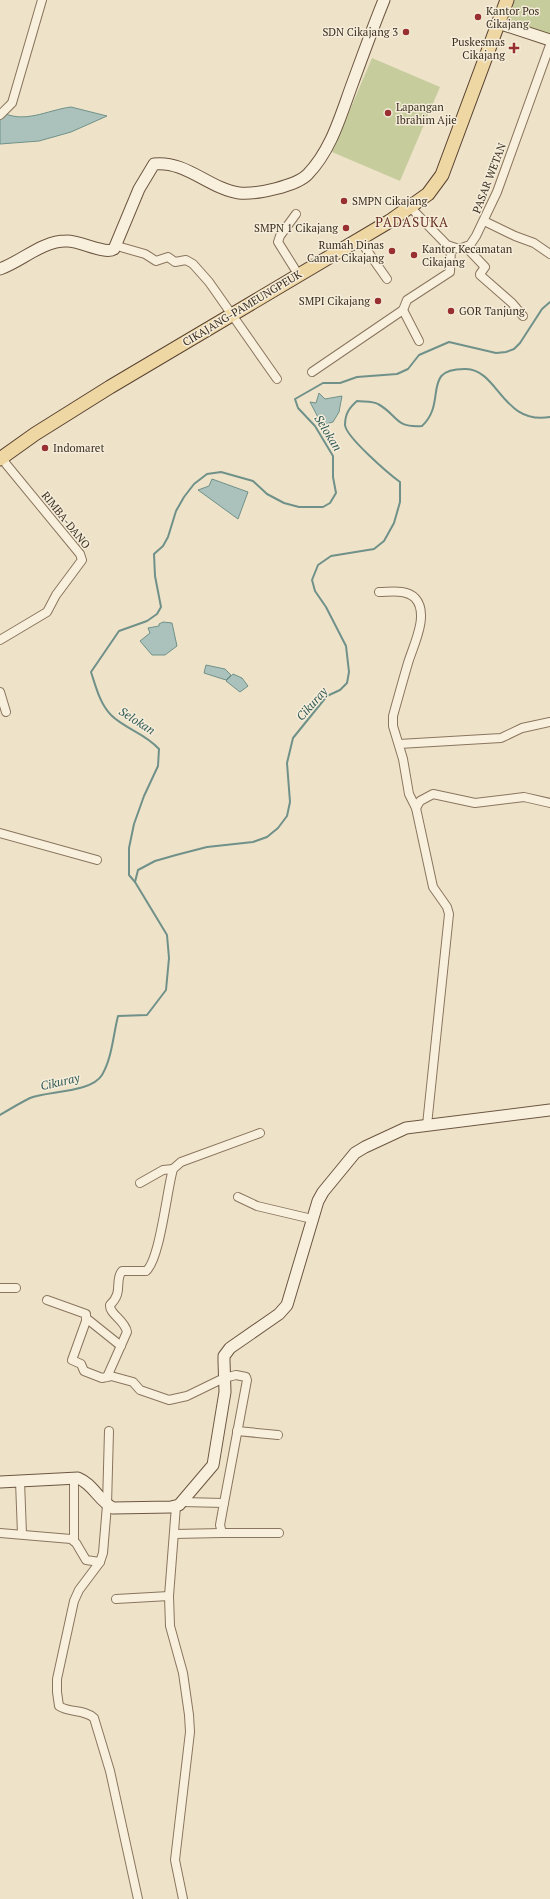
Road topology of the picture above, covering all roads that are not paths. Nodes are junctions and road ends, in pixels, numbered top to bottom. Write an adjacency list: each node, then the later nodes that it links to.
1 (42, 0): 7 (street)
2 (384, 0): 12 (street)
3 (507, 0): 4 (main road, CIKAJANG-PAMEUNGPEUK)
4 (498, 23): 5 (street); 8 (main road, CIKAJANG-PAMEUNGPEUK)
5 (550, 40)
6 (550, 45): 10 (street, PASAR WETAN)
7 (2, 113)
8 (411, 208): 11 (main road, CIKAJANG-PAMEUNGPEUK); 13 (street)
9 (296, 214): 17 (street)
10 (484, 221): 14 (street, PASAR WETAN); 15 (street)
11 (359, 239): 17 (main road, CIKAJANG-PAMEUNGPEUK); 18 (street)
12 (117, 246): 16 (street); 20 (street)
13 (451, 247): 14 (street); 19 (street)
14 (466, 247): 21 (street)
15 (550, 254)
16 (0, 269)
17 (298, 274): 20 (main road, CIKAJANG-PAMEUNGPEUK)
18 (387, 279)
19 (403, 310): 22 (street); 23 (street)
20 (230, 314): 24 (street); 25 (main road, CIKAJANG-PAMEUNGPEUK)
21 (523, 316)
22 (419, 341)
23 (312, 372)
24 (277, 379)
25 (1, 458): 27 (street, RIMBA-DANO)
26 (380, 592): 31 (street)
27 (0, 640)
28 (0, 692): 29 (street)
29 (6, 712)
30 (550, 722): 31 (street)
31 (399, 744): 33 (street)
32 (550, 803): 33 (street)
33 (416, 808): 37 (street)
34 (0, 833): 35 (street)
35 (97, 860)
36 (550, 1110): 37 (street)
37 (427, 1125): 42 (street)
38 (260, 1133): 39 (street)
39 (173, 1169): 40 (street); 47 (street)
40 (140, 1183)
41 (238, 1197): 42 (street)
42 (312, 1219): 49 (street)
43 (0, 1288): 44 (street)
44 (16, 1288)
45 (47, 1300): 46 (street)
46 (86, 1318): 47 (street); 48 (street)
47 (121, 1346): 48 (street)
48 (107, 1377): 49 (street)
49 (224, 1378): 51 (street); 57 (street)
50 (109, 1431): 58 (street)
51 (237, 1431): 52 (street); 56 (street)
52 (278, 1436)
53 (74, 1478): 54 (street); 58 (street); 64 (street)
54 (20, 1481): 55 (street); 62 (street)
55 (0, 1482)
56 (224, 1503): 57 (street); 60 (street)
57 (179, 1504): 58 (street); 63 (street)
58 (107, 1505): 65 (street)
59 (0, 1532): 62 (street)
60 (222, 1533): 61 (street); 63 (street)
61 (279, 1533)
62 (22, 1534): 64 (street)
63 (174, 1534): 66 (street)
64 (74, 1541): 65 (street)
65 (100, 1562): 68 (street)
66 (170, 1596): 67 (street); 69 (street)
67 (116, 1599)
68 (138, 1899)
69 (183, 1899)

